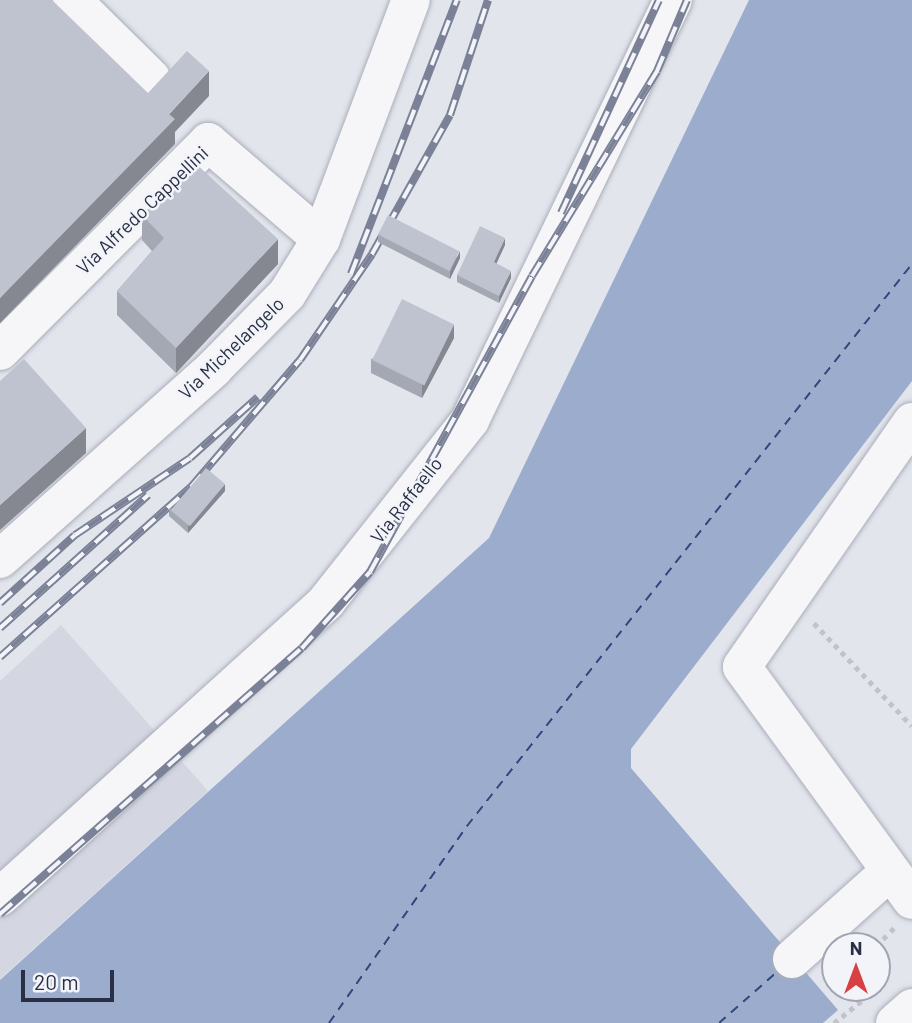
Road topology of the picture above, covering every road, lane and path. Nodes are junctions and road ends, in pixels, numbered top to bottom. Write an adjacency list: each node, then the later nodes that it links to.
1 (411, 0): 5 (lane, Via Michelangelo)
2 (673, 0): 12 (lane, Via Raffaello)
3 (74, 1): 4 (lane)
4 (151, 78)
5 (321, 239): 6 (lane, Via Alfredo Cappellini); 8 (lane, Via Michelangelo)
6 (0, 351)
7 (912, 422): 11 (lane)
8 (0, 559)
9 (806, 614): 10 (path)
10 (912, 726)
11 (900, 887): 13 (lane)
12 (0, 897)
13 (792, 959)
14 (860, 1002): 16 (path)
15 (912, 1008): 17 (lane)
16 (834, 1023)
17 (895, 1023)

